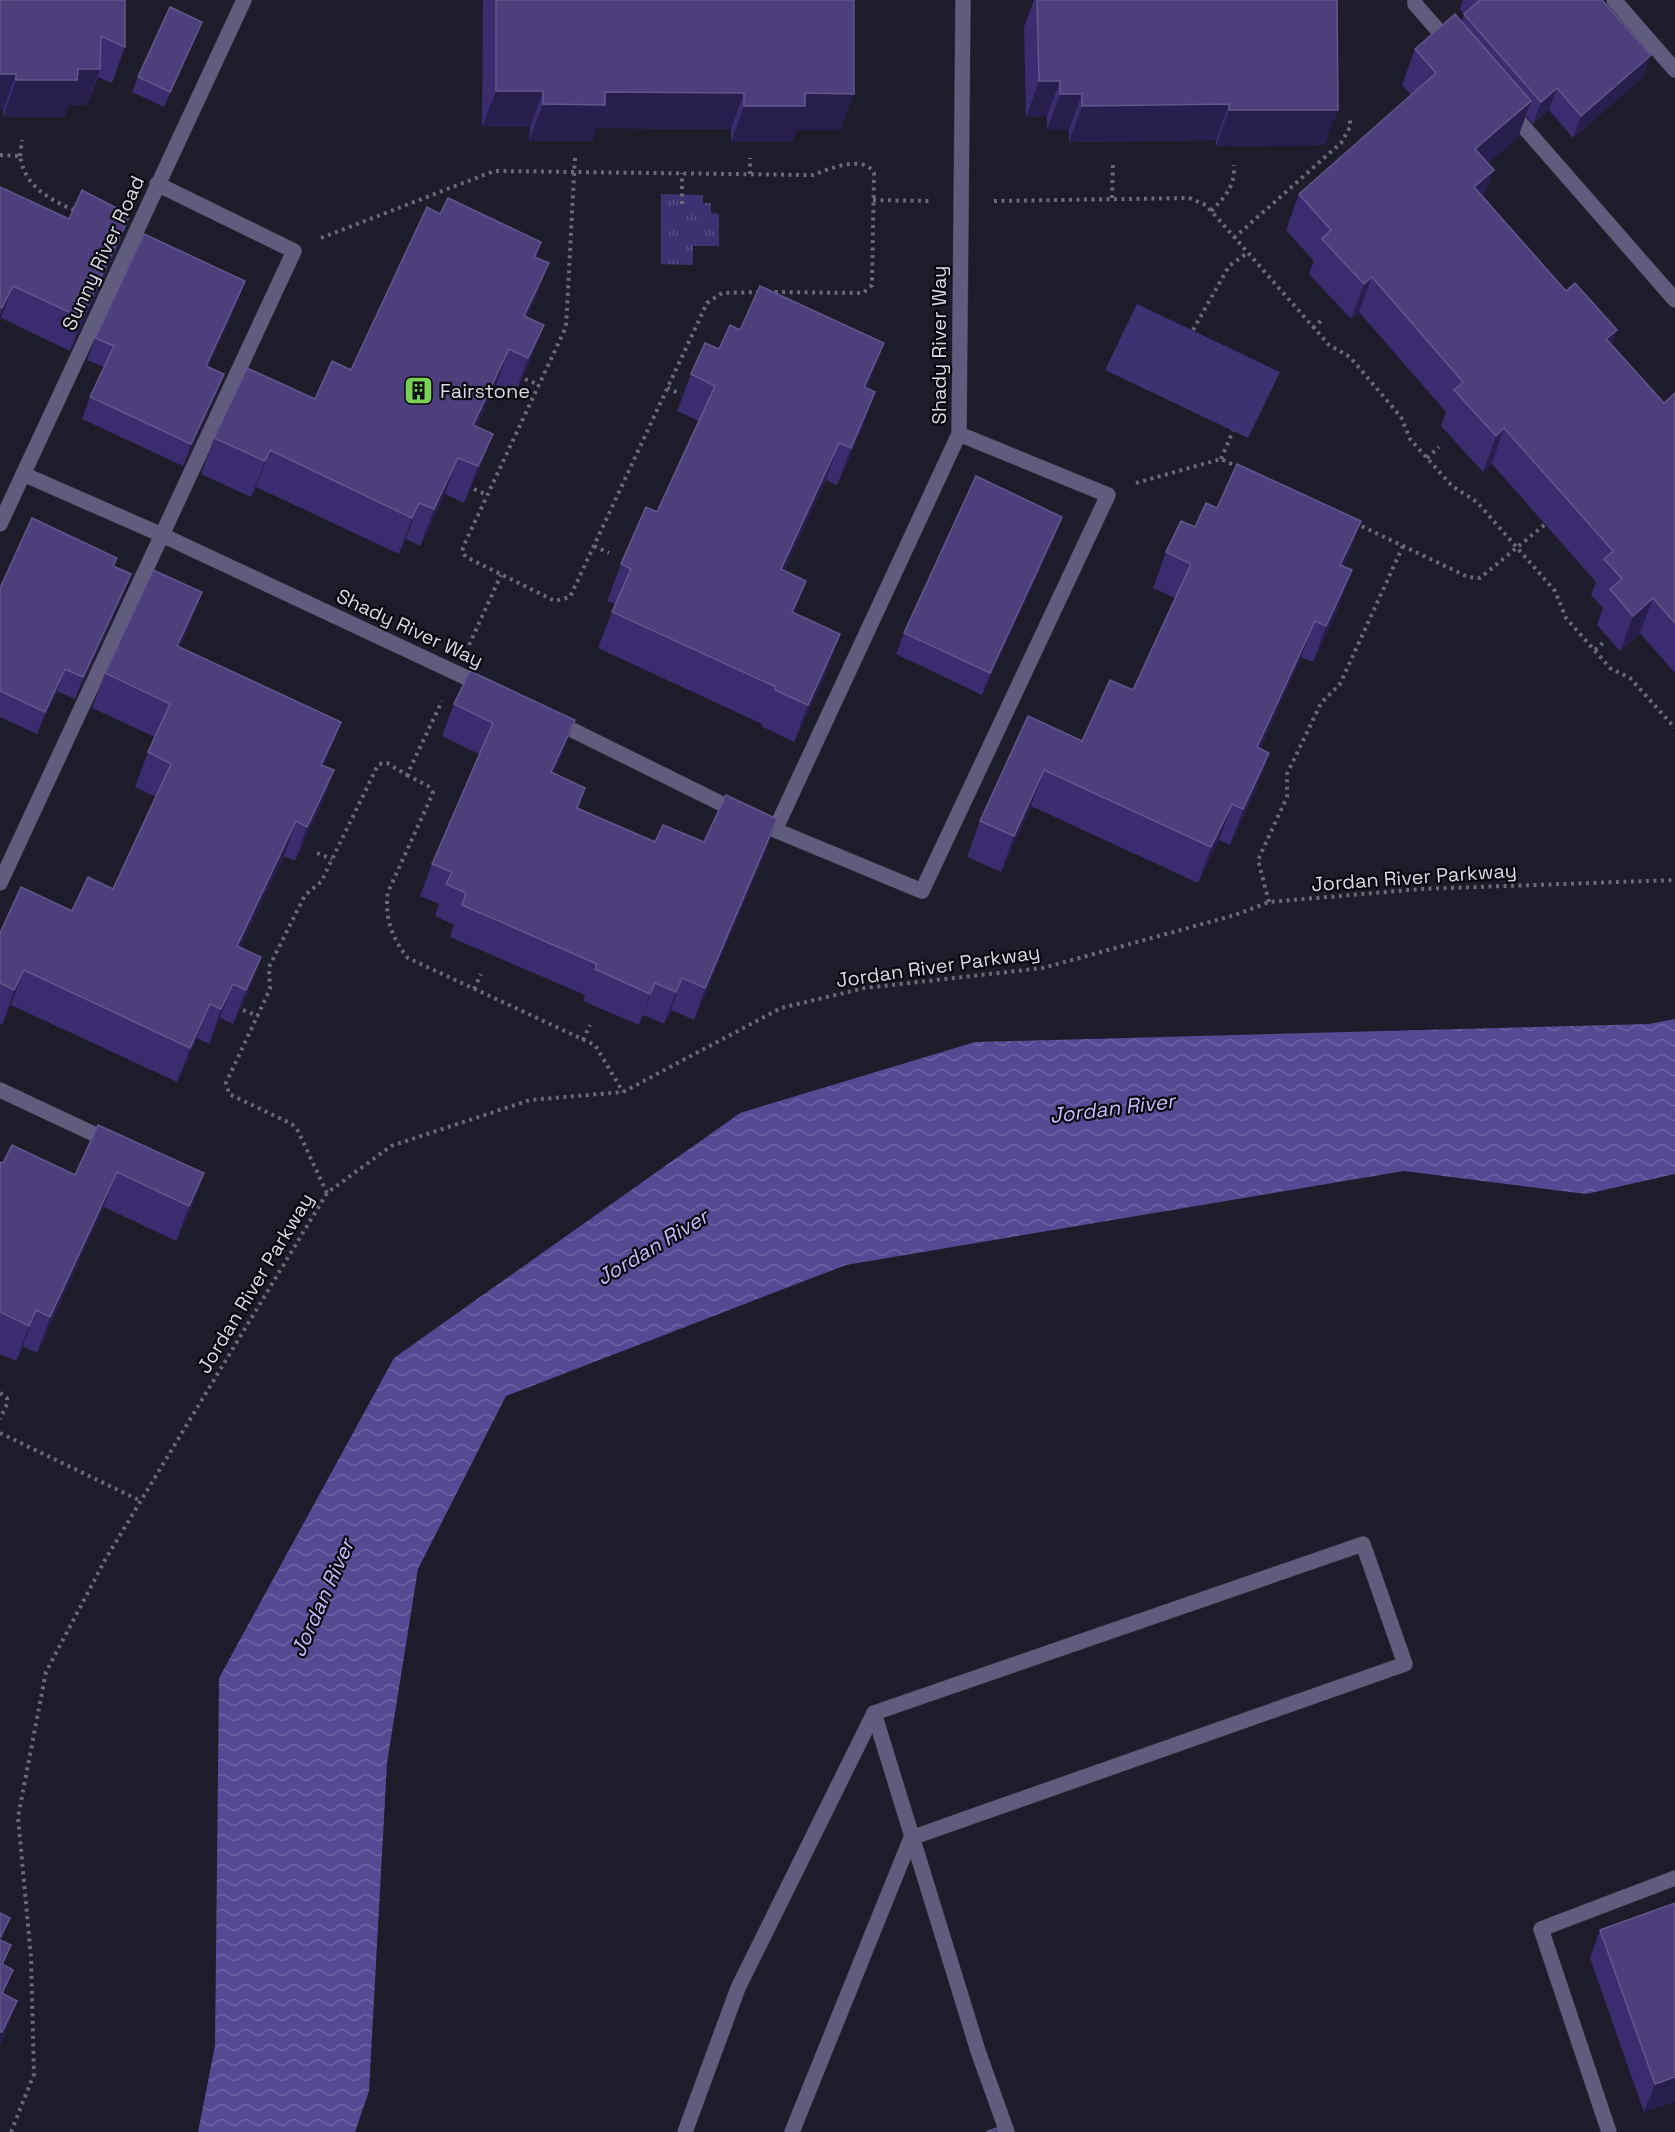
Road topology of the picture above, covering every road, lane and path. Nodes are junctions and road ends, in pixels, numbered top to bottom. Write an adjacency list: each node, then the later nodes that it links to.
1 (244, 0): 19 (street, Sunny River Road)
2 (963, 0): 22 (street, Shady River Way)
3 (1415, 0): 5 (street)
4 (1614, 0): 6 (street)
5 (1458, 53)
6 (1675, 70)
7 (1503, 104): 29 (street)
8 (1350, 120): 26 (path)
9 (22, 140): 11 (path)
10 (0, 155): 11 (path)
11 (21, 156): 25 (path)
12 (575, 158): 16 (path)
13 (750, 158): 18 (path)
14 (1113, 163): 20 (path)
15 (1234, 165): 24 (path)
16 (574, 172): 17 (path); 27 (path); 34 (path)
17 (682, 173): 18 (path); 23 (path)
18 (750, 174): 21 (path)
19 (158, 184): 27 (street); 43 (street, Sunny River Road)
20 (1112, 198): 22 (path); 24 (path)
21 (873, 200): 22 (path); 35 (path)
22 (961, 202): 38 (street, Shady River Way)
23 (682, 204)
24 (1211, 211): 26 (path)
25 (85, 216)
26 (1234, 238): 28 (path)
27 (294, 251): 50 (street)
28 (1247, 253): 31 (path); 32 (path)
29 (1675, 300)
30 (1324, 318): 31 (path)
31 (1314, 328): 40 (path)
32 (1193, 330)
33 (525, 379): 34 (path)
34 (539, 386): 45 (path)
35 (667, 388): 36 (path); 51 (path)
36 (681, 394)
37 (1233, 431): 41 (path)
38 (959, 434): 46 (street); 63 (street, Shady River Way)
39 (1438, 447): 40 (path)
40 (1427, 458): 53 (path)
41 (1221, 459): 42 (path); 46 (path)
42 (1242, 469)
43 (23, 474): 49 (street, Sunny River Road); 50 (street, Shady River Way)
44 (474, 489): 45 (path)
45 (487, 495): 55 (path)
46 (1108, 495): 63 (street)
47 (1551, 518): 53 (path)
48 (1350, 521): 52 (path)
49 (0, 524)
50 (162, 535): 58 (street, Shady River Way); 67 (street)
51 (594, 546): 54 (path); 55 (path)
52 (1403, 546): 53 (path); 68 (path)
53 (1517, 549): 57 (path)
54 (609, 553)
55 (501, 575): 58 (path)
56 (1606, 640): 57 (path)
57 (1595, 650): 61 (path)
58 (456, 673): 59 (street, Shady River Way); 62 (path)
59 (498, 694)
60 (541, 715): 63 (street)
61 (1675, 728)
62 (407, 775): 65 (path); 70 (path)
63 (775, 830)
64 (317, 853): 65 (path)
65 (332, 859): 72 (path)
66 (1675, 880): 68 (path, Jordan River Parkway)
67 (0, 883)
68 (1269, 902): 76 (path, Jordan River Parkway)
69 (481, 974): 70 (path)
70 (474, 989): 74 (path)
71 (243, 1010): 72 (path)
72 (258, 1016): 78 (path)
73 (590, 1025): 74 (path)
74 (583, 1040): 76 (path)
75 (0, 1090): 77 (street)
76 (623, 1092): 78 (path, Jordan River Parkway)
77 (125, 1149)
78 (327, 1194): 82 (path, Jordan River Parkway)
79 (0, 1393): 80 (path)
80 (0, 1419)
81 (0, 1433): 82 (path)
82 (141, 1501): 86 (path, Jordan River Parkway)
83 (874, 1713): 84 (street); 84 (street); 87 (street)
84 (911, 1838): 88 (street); 89 (street)
85 (1675, 1878): 90 (street)
86 (11, 2132)
87 (685, 2132)
88 (792, 2132)
89 (1007, 2132)
90 (1609, 2132)

